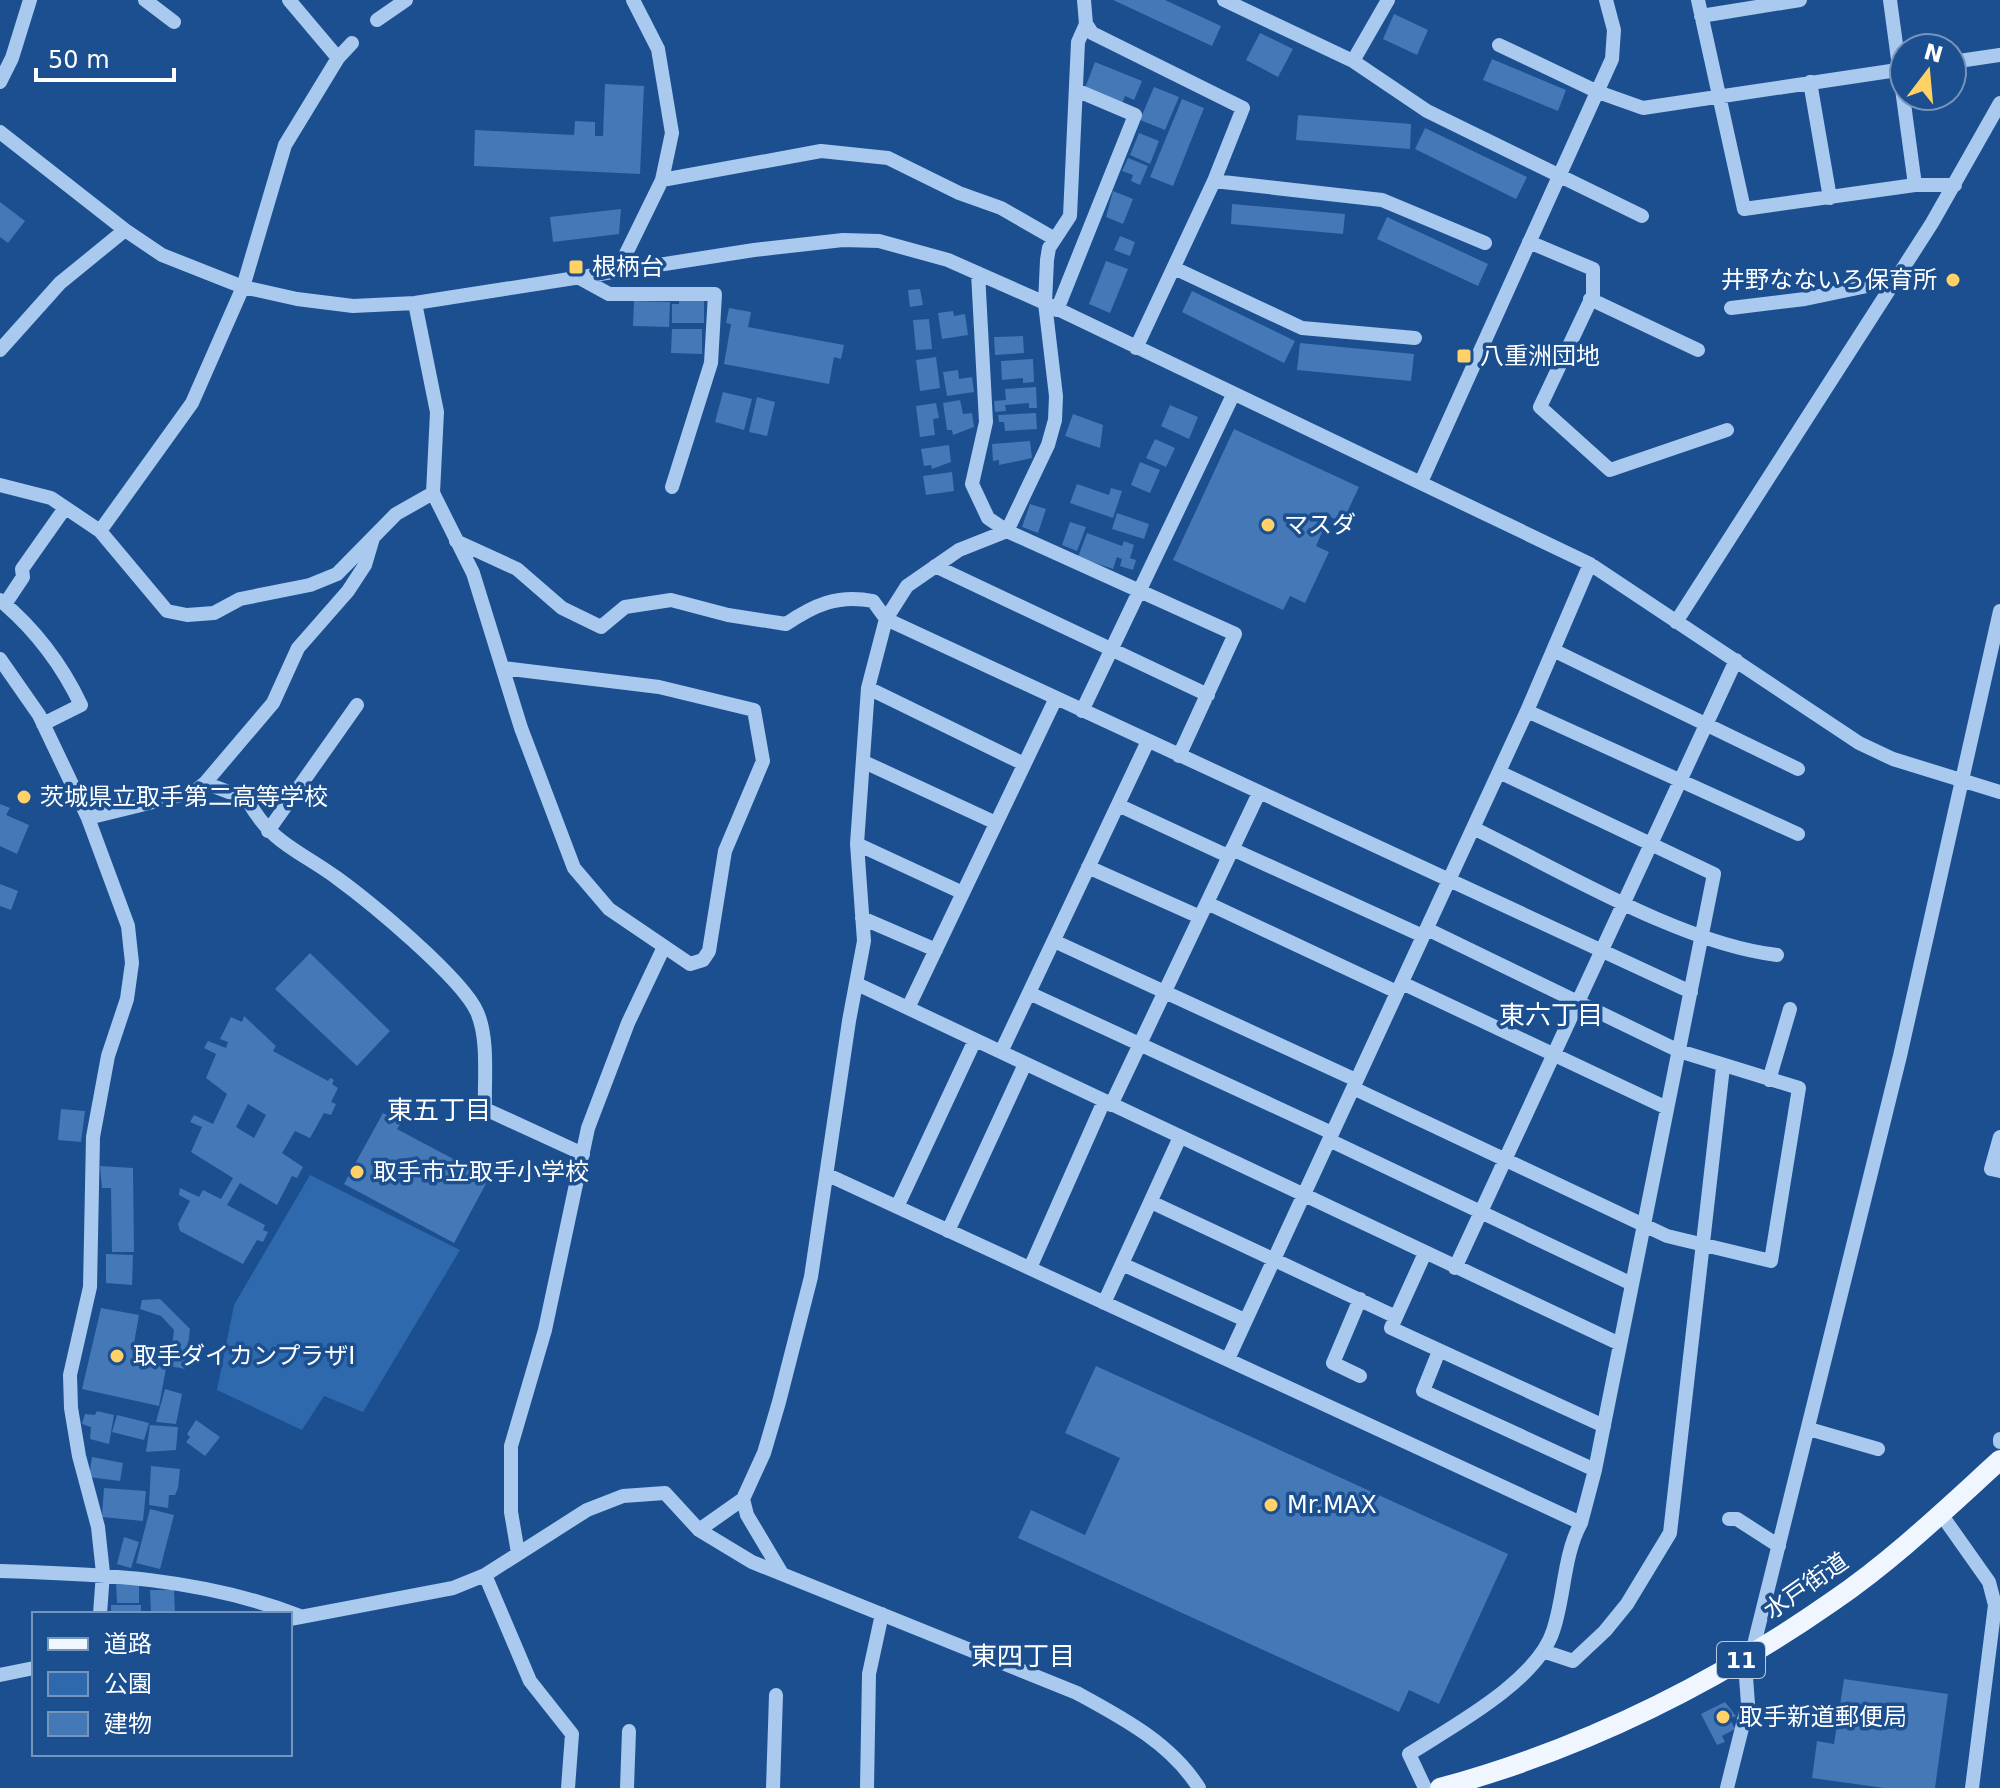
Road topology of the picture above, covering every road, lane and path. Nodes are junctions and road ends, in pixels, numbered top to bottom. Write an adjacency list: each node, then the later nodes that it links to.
1 (30, 0): 25 (street)
2 (145, 0): 15 (street)
3 (289, 0): 21 (street)
4 (406, 0): 14 (street)
5 (633, 0): 34 (street)
6 (1084, 0): 16 (street)
7 (1224, 0): 23 (street)
8 (1388, 0): 23 (street)
9 (1606, 0): 28 (street)
10 (1698, 0): 13 (street)
11 (1800, 0): 13 (street)
12 (1890, 0): 17 (street)
13 (1701, 16): 29 (street)
14 (377, 20)
15 (174, 22)
16 (1086, 24): 27 (street); 35 (street)
17 (1896, 32)
18 (352, 43): 21 (street)
19 (1499, 45): 28 (street)
20 (2000, 55): 22 (street)
21 (338, 58): 49 (street)
22 (1968, 60)
23 (1353, 61): 33 (street)
24 (1888, 71): 26 (street)
25 (0, 82)
26 (1810, 82): 29 (street); 38 (street)
27 (1076, 90): 41 (street); 52 (street)
28 (1598, 92): 29 (street); 33 (street)
29 (1717, 95): 38 (street)
30 (2000, 103): 37 (street)
31 (1907, 112): 36 (street)
32 (0, 132): 40 (street)
33 (1560, 176): 39 (street); 42 (street)
34 (662, 180): 41 (street); 45 (street)
35 (1214, 181): 43 (street); 44 (street)
36 (1915, 185): 37 (street); 38 (street)
37 (1955, 185): 48 (street)
38 (1830, 198)
39 (1642, 216)
40 (125, 230): 49 (street); 56 (street)
41 (1055, 239): 52 (street)
42 (1529, 242): 50 (street); 60 (street)
43 (1485, 243)
44 (1174, 268): 54 (street); 55 (street)
45 (618, 270): 46 (street); 47 (street)
46 (978, 273): 52 (street); 66 (street)
47 (578, 277): 51 (street); 62 (street)
48 (1896, 280): 53 (street); 75 (street)
49 (243, 287): 51 (street); 65 (street)
50 (1590, 299): 57 (street); 59 (street)
51 (415, 303): 63 (street)
52 (1051, 306): 55 (street); 66 (street)
53 (1731, 308)
54 (1415, 338)
55 (1136, 348): 58 (street)
56 (0, 350)
57 (1698, 350)
58 (1233, 395): 60 (street); 71 (street)
59 (1727, 430)
60 (1421, 482): 69 (street)
61 (0, 485): 64 (street)
62 (672, 487)
63 (433, 493): 67 (street); 68 (street)
64 (65, 508): 65 (street); 72 (street)
65 (100, 531): 67 (street)
66 (1007, 531): 70 (street); 71 (street)
67 (373, 536): 97 (street)
68 (456, 541): 74 (street); 80 (street)
69 (1590, 564): 75 (street); 77 (street)
70 (935, 566): 74 (street); 76 (street)
71 (1142, 591): 76 (street); 82 (street)
72 (2, 602): 87 (street)
73 (2000, 611): 96 (street)
74 (886, 619): 81 (street); 83 (street)
75 (1676, 622): 79 (street)
76 (1112, 650): 82 (street); 85 (street)
77 (1555, 651): 86 (street); 88 (street)
78 (0, 659): 87 (street)
79 (1736, 660): 88 (street); 96 (street)
80 (503, 668): 118 (street); 118 (street)
81 (868, 688): 91 (street); 92 (street)
82 (1208, 695): 90 (street)
83 (1056, 698): 85 (street); 92 (street)
84 (357, 705): 104 (street)
85 (1082, 711): 89 (street)
86 (1527, 711): 94 (street); 95 (street)
87 (43, 724): 101 (street)
88 (1705, 725): 93 (street); 95 (street)
89 (1148, 741): 90 (street); 100 (street)
90 (1179, 756): 99 (street)
91 (864, 762): 102 (street); 106 (street)
92 (1024, 764): 102 (street)
93 (1798, 769)
94 (1499, 772): 103 (street); 107 (street)
95 (1680, 780): 105 (street); 107 (street)
96 (1963, 782): 98 (street); 170 (street)
97 (205, 783): 101 (street); 104 (street)
98 (2000, 792)
99 (1259, 793): 108 (street); 110 (street)
100 (1118, 805): 108 (street); 109 (street)
101 (88, 818): 183 (street)
102 (996, 823): 111 (street)
103 (1473, 828): 110 (street); 112 (street)
104 (268, 831): 144 (street)
105 (1798, 834)
106 (857, 844): 111 (street); 114 (street)
107 (1651, 844): 112 (street); 116 (street)
108 (1230, 853): 113 (street); 115 (street)
109 (1088, 867): 113 (street); 117 (street)
110 (1449, 881): 115 (street); 120 (street)
111 (963, 893): 119 (street)
112 (1624, 902): 116 (street); 120 (street)
113 (1204, 910): 123 (street); 124 (street)
114 (862, 918): 119 (street); 122 (street)
115 (1425, 933): 123 (street); 127 (street)
116 (1701, 938): 121 (street); 125 (street)
117 (1054, 941): 124 (street); 126 (street)
118 (663, 949): 144 (street)
119 (936, 950): 128 (street)
120 (1601, 951): 125 (street); 127 (street)
121 (1777, 955)
122 (857, 984): 128 (street); 147 (street)
123 (1400, 987): 134 (street); 138 (street)
124 (1165, 992): 131 (street); 138 (street)
125 (1691, 992): 132 (street)
126 (1029, 993): 131 (street); 133 (street)
127 (1577, 1003): 132 (street); 134 (street)
128 (908, 1008): 130 (street)
129 (1790, 1009): 137 (street)
130 (975, 1040): 133 (street); 150 (street)
131 (1140, 1044): 139 (street); 142 (street)
132 (1679, 1051): 136 (street); 140 (street)
133 (1001, 1052): 135 (street)
134 (1553, 1055): 140 (street); 145 (street)
135 (1025, 1064): 139 (street); 153 (street)
136 (1723, 1067): 137 (street); 154 (street)
137 (1769, 1080): 154 (street)
138 (1355, 1084): 142 (street); 145 (street)
139 (1108, 1103): 141 (street); 158 (street)
140 (1667, 1108): 152 (street)
141 (1180, 1137): 148 (street); 149 (street)
142 (1330, 1137): 148 (street); 151 (street)
143 (2000, 1137): 146 (street)
144 (583, 1154): 180 (street)
145 (1504, 1161): 151 (street); 152 (street)
146 (2000, 1171)
147 (828, 1175): 150 (street); 174 (street)
148 (1303, 1196): 155 (street); 156 (street)
149 (1151, 1202): 156 (street); 157 (street)
150 (897, 1207): 153 (street)
151 (1480, 1213): 159 (street); 160 (street)
152 (1644, 1227): 154 (street); 160 (street)
153 (948, 1231): 158 (street)
154 (1701, 1244): 189 (street)
155 (1425, 1253): 159 (street); 163 (street)
156 (1274, 1258): 161 (street); 164 (street)
157 (1122, 1264): 162 (street); 164 (street)
158 (1030, 1268): 162 (street)
159 (1455, 1268): 165 (street)
160 (1632, 1284): 165 (street)
161 (1360, 1299): 163 (street); 168 (street)
162 (1104, 1303): 167 (street)
163 (1394, 1316): 166 (street)
164 (1245, 1320): 167 (street)
165 (1620, 1344): 169 (street)
166 (1439, 1351): 169 (street); 173 (street)
167 (1228, 1359): 177 (street)
168 (1360, 1376)
169 (1604, 1426): 173 (street)
170 (1809, 1429): 171 (street); 179 (street)
171 (1878, 1449)
172 (2000, 1460): 175 (main road, 水戸街道 / 11)
173 (1595, 1470): 177 (street)
174 (743, 1499): 178 (street); 182 (street)
175 (1941, 1514): 190 (main road, 水戸街道 / 11); 203 (street)
176 (1729, 1519): 179 (street)
177 (1581, 1523): 189 (street)
178 (699, 1530): 180 (street); 182 (street)
179 (1779, 1546): 190 (street)
180 (518, 1553): 184 (street)
181 (0, 1571): 183 (street)
182 (781, 1572): 187 (street)
183 (103, 1573): 185 (street); 186 (street)
184 (485, 1575): 188 (street); 195 (street)
185 (100, 1612)
186 (283, 1612)
187 (882, 1614): 198 (street); 199 (street)
188 (295, 1618)
189 (1546, 1652): 200 (street)
190 (1753, 1654): 201 (main road, 水戸街道 / 11); 202 (street)
191 (32, 1668): 192 (street)
192 (0, 1675)
193 (776, 1695): 197 (street)
194 (629, 1731): 196 (street)
195 (568, 1788)
196 (627, 1788)
197 (773, 1788)
198 (867, 1788)
199 (1199, 1788)
200 (1425, 1788)
201 (1440, 1788)
202 (1727, 1788)
203 (1972, 1788)

